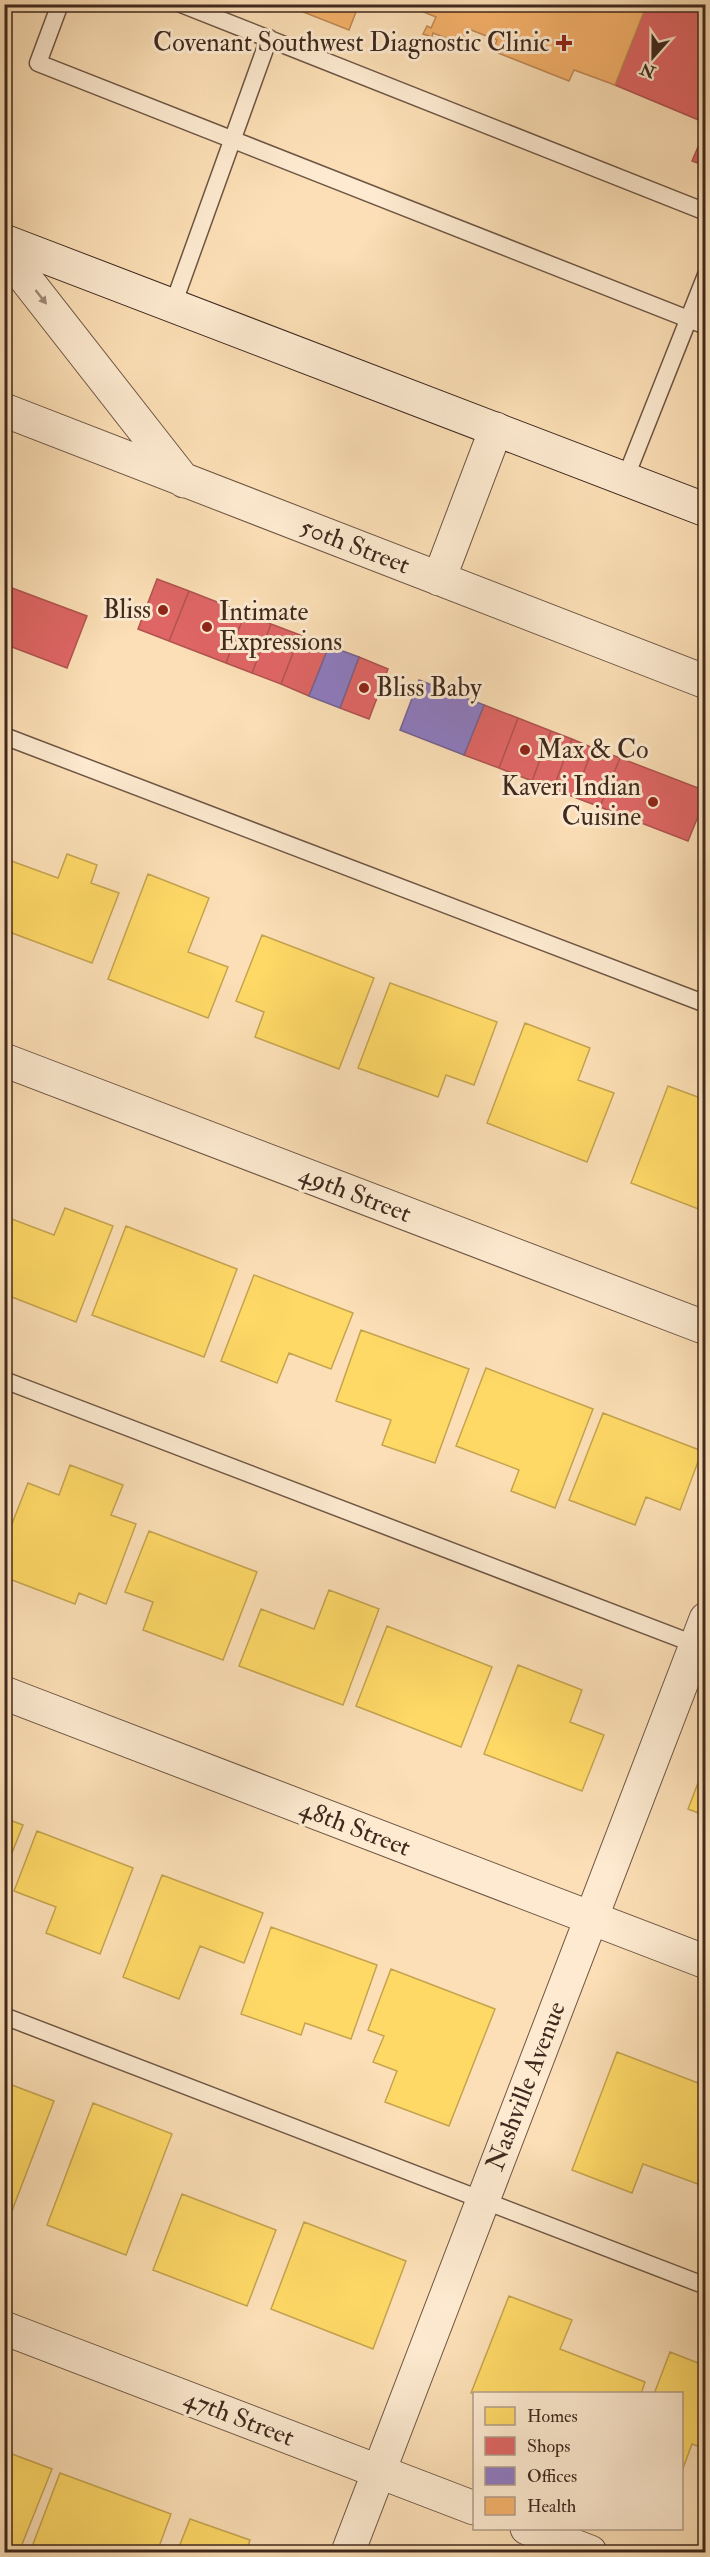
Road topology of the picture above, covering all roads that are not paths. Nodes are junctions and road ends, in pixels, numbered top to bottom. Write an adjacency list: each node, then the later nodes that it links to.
1 (60, 4): 4 (lane)
2 (181, 4): 3 (lane)
3 (269, 38): 4 (lane); 5 (lane)
4 (233, 140): 9 (lane); 10 (lane)
5 (705, 212)
6 (4, 241): 9 (street)
7 (4, 251): 15 (street, one-way to 15)
8 (705, 275): 10 (lane)
9 (173, 305): 13 (street)
10 (688, 319): 11 (lane); 14 (lane)
11 (705, 326)
12 (4, 410): 15 (street, 50th Street)
13 (496, 429): 14 (street); 17 (street)
14 (625, 479): 16 (street)
15 (185, 482): 17 (street, 50th Street)
16 (705, 510)
17 (439, 579): 18 (street, 50th Street)
18 (705, 682)
19 (4, 736): 20 (lane)
20 (705, 1004)
21 (4, 1060): 22 (street, 49th Street)
22 (705, 1328)
23 (4, 1380): 24 (lane)
24 (702, 1638): 26 (street, Nashville Avenue)
25 (4, 1693): 26 (street, 48th Street)
26 (591, 1918): 27 (street, 48th Street); 29 (street, Nashville Avenue)
27 (705, 1962)
28 (4, 2016): 29 (lane)
29 (482, 2201): 30 (lane); 32 (street, Nashville Avenue)
30 (705, 2286)
31 (4, 2328): 32 (street, 47th Street)
32 (379, 2472): 33 (street, 47th Street); 35 (street, Nashville Avenue)
33 (473, 2508)
34 (530, 2530): 36 (street)
35 (348, 2553)
36 (590, 2553)

